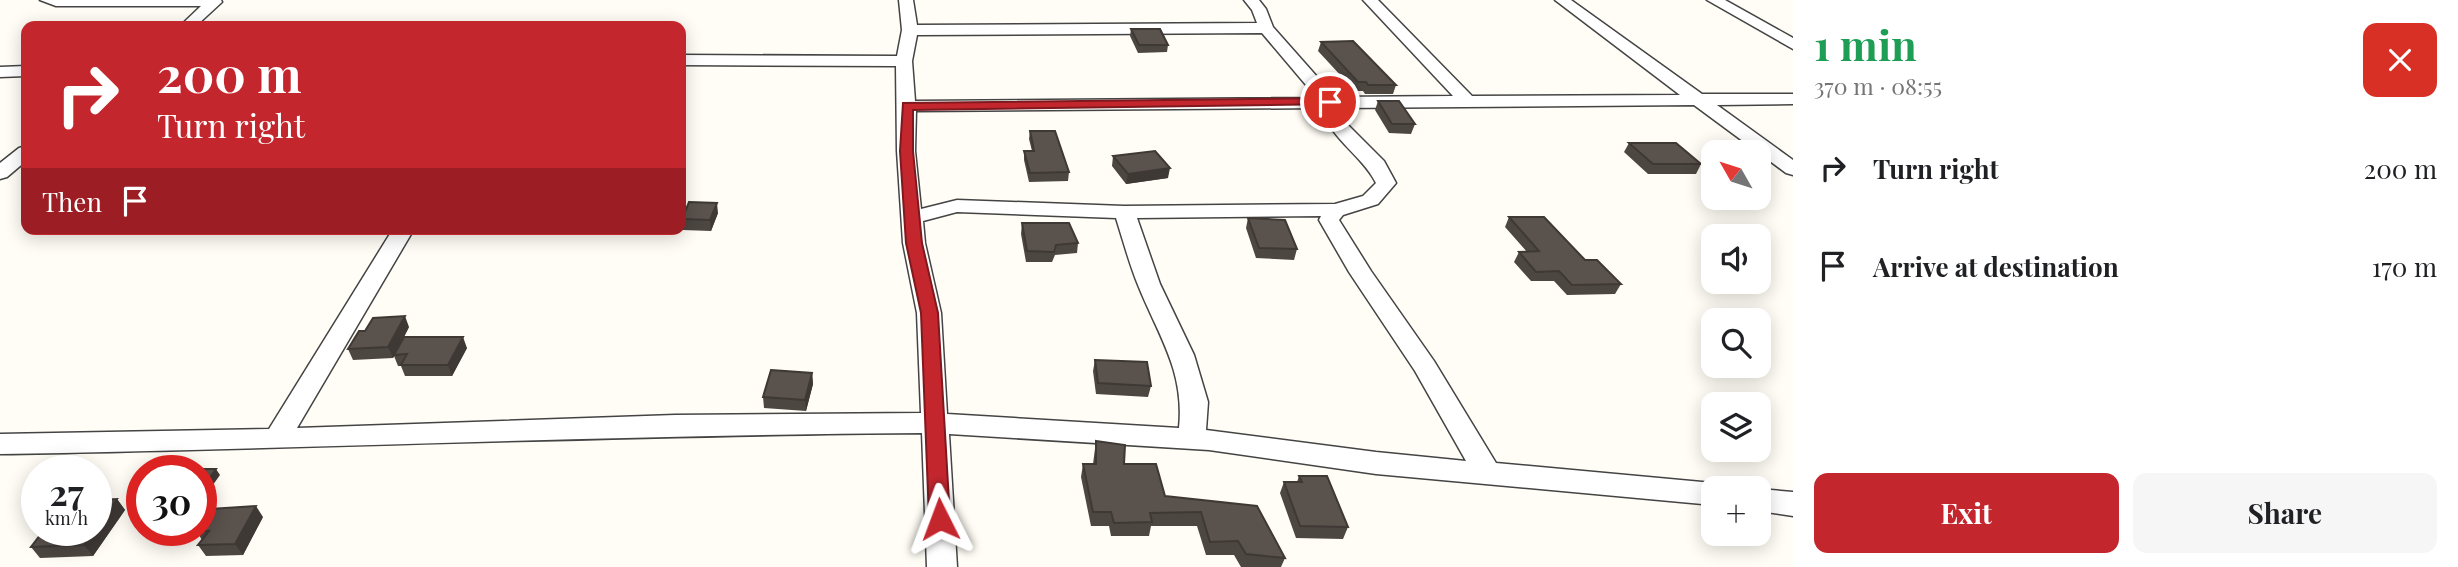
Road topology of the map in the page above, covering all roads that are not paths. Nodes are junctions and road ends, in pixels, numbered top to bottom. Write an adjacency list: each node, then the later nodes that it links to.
1 (47, 0): 7 (street)
2 (906, 0): 10 (street)
3 (1251, 0): 9 (street)
4 (1370, 0): 19 (street)
5 (1562, 0): 17 (street)
6 (1714, 0): 11 (street)
7 (217, 1): 8 (street)
8 (193, 21)
9 (1266, 28): 10 (street); 18 (street)
10 (909, 30): 13 (street)
11 (1793, 44)
12 (686, 60): 13 (street)
13 (904, 61): 20 (street)
14 (21, 71): 15 (street)
15 (0, 72)
16 (1793, 99): 17 (street)
17 (1696, 101): 19 (street); 22 (street)
18 (1330, 102): 19 (street); 20 (street); 24 (street)
19 (1469, 103)
20 (907, 106): 26 (street)
21 (21, 156): 23 (street)
22 (1793, 169)
23 (0, 173)
24 (1335, 210): 25 (street); 32 (street)
25 (1124, 212): 26 (street); 30 (street)
26 (912, 217): 28 (street)
27 (400, 235): 29 (street)
28 (935, 423): 29 (street); 30 (street); 36 (street)
29 (278, 439): 31 (street)
30 (1192, 439): 32 (street)
31 (0, 444)
32 (1488, 474): 33 (street)
33 (1701, 493)
34 (1771, 501): 35 (street)
35 (1793, 504)
36 (942, 567)

